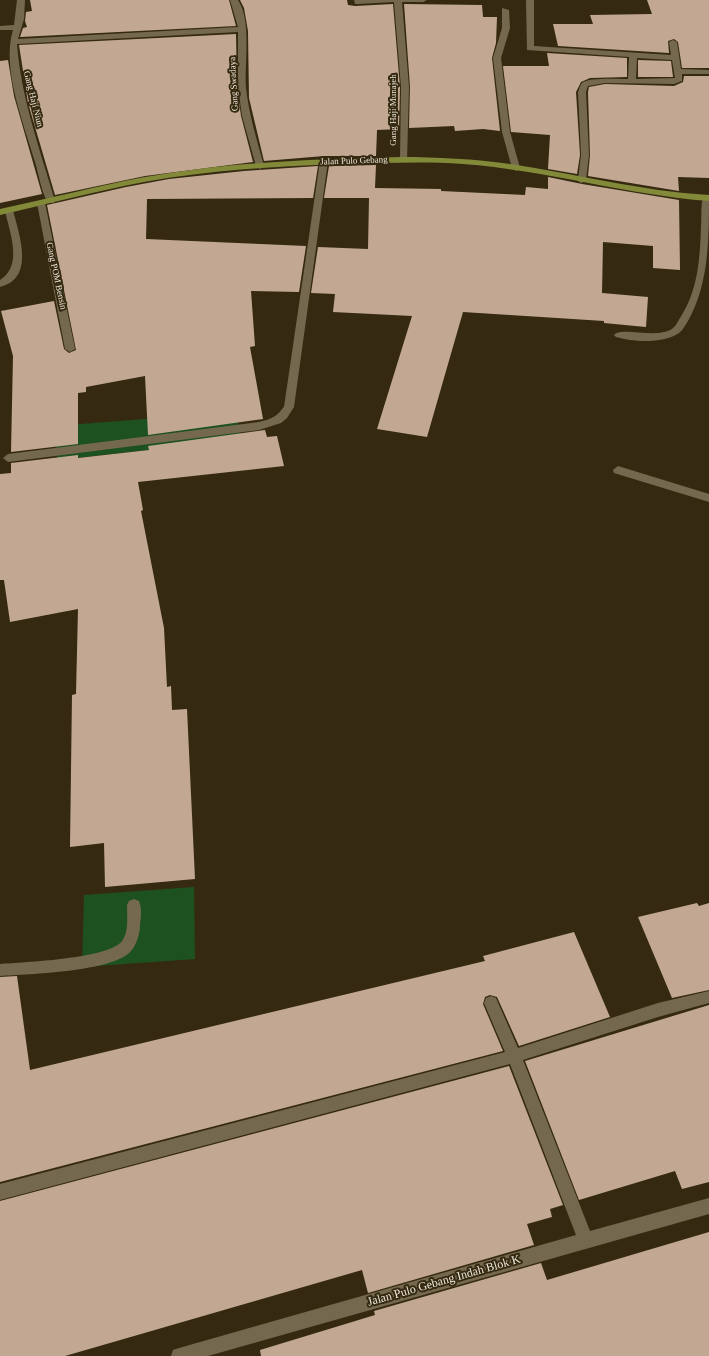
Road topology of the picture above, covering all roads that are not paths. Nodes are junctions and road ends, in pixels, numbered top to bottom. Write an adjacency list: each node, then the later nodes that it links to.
1 (21, 0): 8 (street, Gang Haji Niun)
2 (234, 0): 10 (street, Gang Swadaya)
3 (358, 0): 4 (street)
4 (398, 0): 5 (street); 18 (street, Gang Haji Munajeh)
5 (423, 0)
6 (530, 0): 13 (street)
7 (505, 10): 21 (street)
8 (17, 27): 9 (street); 11 (street, Gang Haji Niun)
9 (0, 28)
10 (242, 29): 11 (street); 20 (street, Gang Swadaya)
11 (13, 42): 24 (street, Gang Haji Niun)
12 (673, 42): 14 (street)
13 (633, 55): 14 (street); 17 (street)
14 (676, 58): 15 (street)
15 (679, 71): 16 (street); 17 (street)
16 (709, 72)
17 (632, 82): 22 (street)
18 (404, 159): 19 (main road, Jalan Pulo Gebang); 21 (main road, Jalan Pulo Gebang)
19 (324, 162): 20 (main road, Jalan Pulo Gebang); 30 (street)
20 (260, 166): 24 (main road, Jalan Pulo Gebang)
21 (516, 168): 22 (main road, Jalan Pulo Gebang)
22 (582, 180): 23 (main road, Jalan Pulo Gebang)
23 (708, 198): 28 (street)
24 (51, 201): 25 (main road, Jalan Pulo Gebang)
25 (41, 203): 26 (main road, Jalan Pulo Gebang); 29 (street, Gang POM Bensin)
26 (4, 211): 27 (street)
27 (0, 284)
28 (619, 335)
29 (70, 349)
30 (8, 458)
31 (618, 470): 32 (street)
32 (709, 498)
33 (134, 905): 34 (street)
34 (0, 970)
35 (709, 997): 37 (street)
36 (491, 1003): 37 (street)
37 (514, 1056): 38 (street); 40 (street)
38 (0, 1192)
39 (709, 1206): 40 (street, Jalan Pulo Gebang Indah Blok K)
40 (586, 1241): 41 (street, Jalan Pulo Gebang Indah Blok K)
41 (179, 1356)

